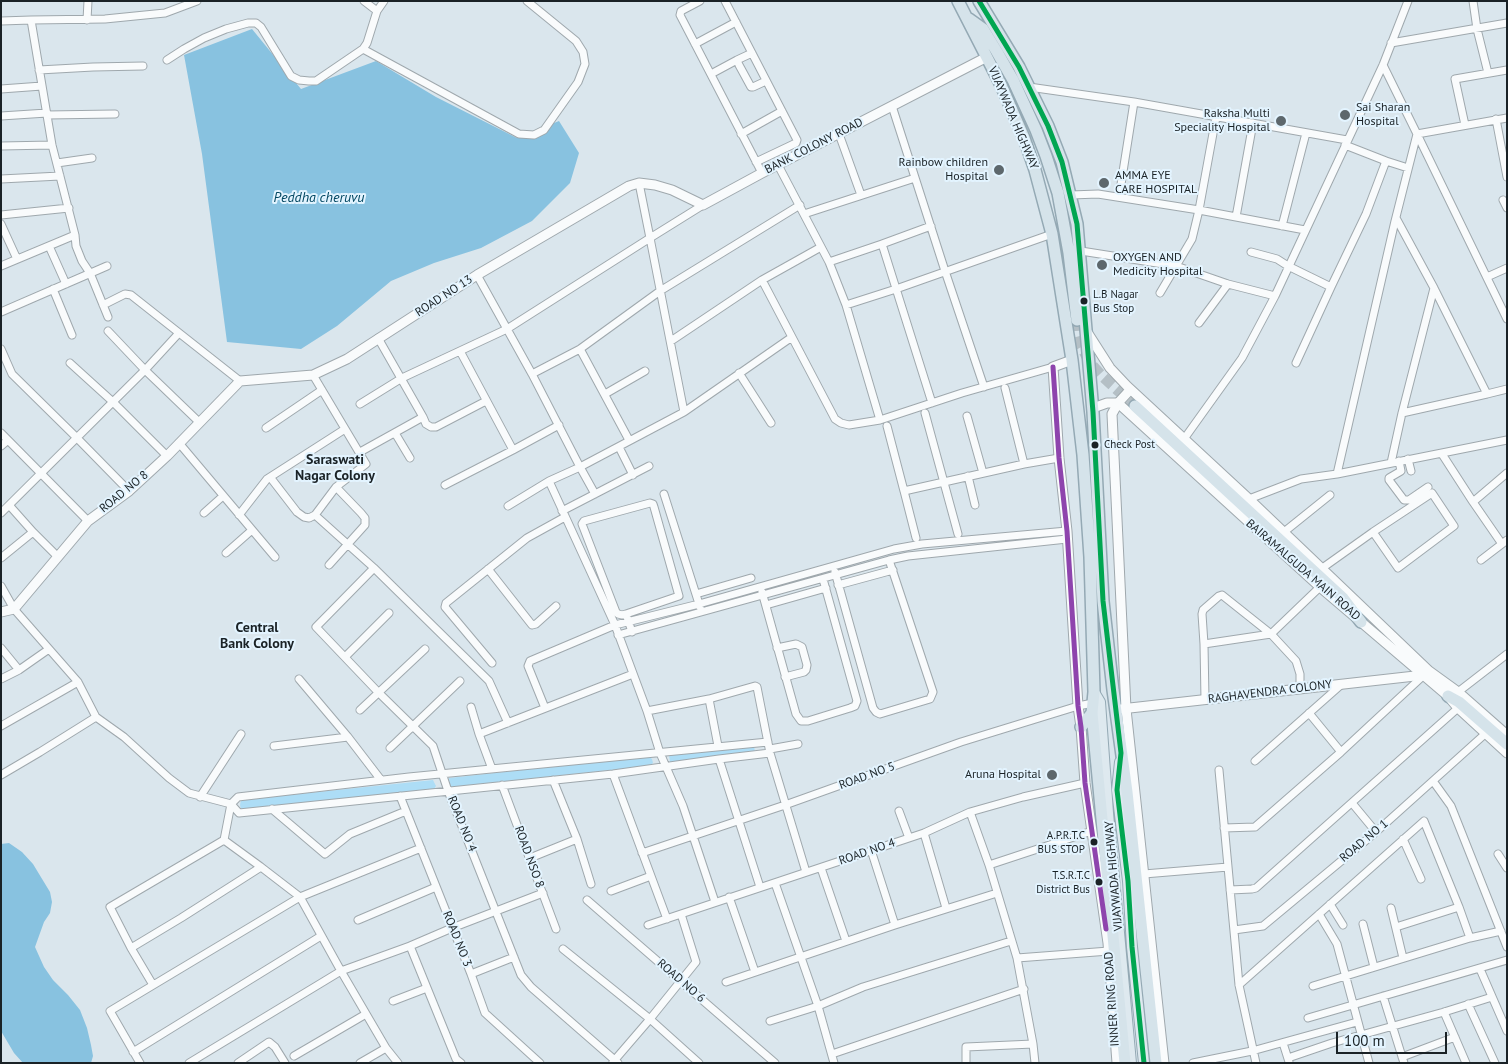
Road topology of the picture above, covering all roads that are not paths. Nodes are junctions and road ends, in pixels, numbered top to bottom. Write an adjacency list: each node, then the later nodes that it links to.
1 (88, 1): 15 (street)
2 (197, 1): 15 (street)
3 (364, 1): 12 (street)
4 (384, 1): 12 (street)
5 (527, 1): 22 (street)
6 (700, 1): 21 (street)
7 (725, 1): 17 (street)
8 (958, 1): 13 (highway, VIJAYWADA HIGHWAY)
9 (979, 1): 35 (highway, VIJAYWADA HIGHWAY)
10 (1408, 1): 20 (street)
11 (1473, 1): 19 (street)
12 (377, 11): 22 (street)
13 (966, 16): 24 (highway, VIJAYWADA HIGHWAY); 118 (highway)
14 (31, 20): 15 (street); 16 (street); 29 (street)
15 (87, 20)
16 (1, 21)
17 (736, 22): 21 (street); 23 (street)
18 (1507, 23): 19 (street)
19 (1477, 29): 20 (street); 31 (street)
20 (1392, 43): 27 (street)
21 (695, 44): 32 (street)
22 (363, 49): 25 (street)
23 (752, 53): 26 (street); 33 (street)
24 (987, 57): 38 (street, BANK COLONY ROAD); 84 (highway, VIJAYWADA HIGHWAY)
25 (167, 60)
26 (737, 60): 32 (street); 33 (street)
27 (1383, 65): 51 (street); 52 (street)
28 (143, 66): 29 (street)
29 (40, 70): 34 (street)
30 (1507, 70): 31 (street)
31 (1488, 73): 47 (street)
32 (712, 74): 49 (street)
33 (766, 81): 39 (street)
34 (42, 86): 36 (street); 40 (street)
35 (1029, 87): 37 (street); 68 (highway, VIJAYWADA HIGHWAY)
36 (1, 89)
37 (1134, 102): 43 (street); 69 (street)
38 (892, 106): 50 (street, BANK COLONY ROAD); 64 (street)
39 (782, 111): 49 (street); 56 (street)
40 (47, 114): 41 (street); 42 (street); 53 (street)
41 (115, 114)
42 (1, 116)
43 (1216, 117): 46 (street); 75 (street)
44 (1507, 118): 45 (street)
45 (1496, 119): 47 (street); 63 (street)
46 (1253, 123): 48 (street); 78 (street)
47 (1465, 125): 51 (street)
48 (1306, 133): 52 (street); 82 (street)
49 (741, 134): 56 (street)
50 (839, 134): 59 (street, BANK COLONY ROAD); 67 (street)
51 (1417, 134): 60 (street); 102 (street)
52 (1346, 142): 57 (street); 83 (street)
53 (52, 144): 54 (street); 58 (street)
54 (1, 146)
55 (92, 158): 58 (street)
56 (756, 162): 61 (street)
57 (1386, 162): 60 (street); 106 (street)
58 (57, 163): 62 (street)
59 (778, 165): 61 (street, BANK COLONY ROAD); 72 (street)
60 (1408, 168): 79 (street)
61 (762, 173): 71 (street, BANK COLONY ROAD)
62 (60, 176): 65 (street); 73 (street)
63 (1507, 177)
64 (915, 178): 67 (street); 81 (street)
65 (1, 179)
66 (639, 183): 71 (street); 86 (street); 101 (street, ROAD NO 13)
67 (861, 195): 76 (street)
68 (1071, 195): 69 (street); 90 (highway, VIJAYWADA HIGHWAY)
69 (1119, 197): 75 (street)
70 (1503, 200): 74 (street)
71 (703, 205): 86 (street)
72 (800, 205): 76 (street); 110 (street)
73 (69, 208): 77 (street); 85 (street)
74 (1507, 208)
75 (1199, 210): 78 (street); 96 (street)
76 (804, 214): 89 (street)
77 (1, 215)
78 (1236, 217): 82 (street)
79 (1396, 218): 107 (street); 193 (street)
80 (1, 224): 92 (street)
81 (931, 226): 87 (street); 99 (street)
82 (1282, 226): 83 (street)
83 (1305, 230): 97 (street)
84 (1052, 234): 99 (street); 131 (highway, VIJAYWADA HIGHWAY)
85 (75, 235): 88 (street); 100 (street)
86 (650, 238): 110 (street); 120 (street)
87 (882, 244): 93 (street); 109 (street)
88 (49, 246): 92 (street); 104 (street)
89 (821, 247): 93 (street); 103 (street)
90 (1081, 251): 96 (street); 122 (highway, VIJAYWADA HIGHWAY)
91 (1251, 252): 97 (street)
92 (17, 259): 94 (street)
93 (829, 262): 114 (street)
94 (1, 266)
95 (108, 266): 100 (street)
96 (1176, 266): 105 (street); 111 (street)
97 (1288, 266): 106 (street); 112 (street)
98 (1507, 268): 102 (street)
99 (945, 271): 109 (street); 142 (street)
100 (90, 273): 104 (street); 113 (street)
101 (477, 275): 120 (street); 126 (street, ROAD NO 13)
102 (1487, 277): 116 (street)
103 (762, 280): 125 (street); 127 (street)
104 (66, 284): 108 (street)
105 (1228, 284): 112 (street); 119 (street)
106 (1330, 287): 133 (street)
107 (1434, 288): 148 (street); 157 (street)
108 (53, 289): 115 (street); 124 (street)
109 (896, 289): 114 (street); 151 (street)
110 (660, 291): 127 (street); 129 (street)
111 (1160, 293)
112 (1275, 296): 171 (street)
113 (103, 305): 117 (street); 123 (street)
114 (846, 305): 161 (street)
115 (1, 312)
116 (1506, 314)
117 (108, 317)
118 (1077, 320)
119 (1199, 323)
120 (507, 329): 130 (street); 139 (street)
121 (108, 331): 135 (street)
122 (1087, 332): 146 (street); 155 (highway, VIJAYWADA HIGHWAY)
123 (179, 333): 135 (street); 141 (street)
124 (72, 335)
125 (792, 337): 137 (street); 161 (street)
126 (378, 338): 138 (street, ROAD NO 13); 140 (street)
127 (671, 341): 156 (street)
128 (1, 349): 170 (street)
129 (580, 350): 139 (street); 147 (street)
130 (460, 351): 140 (street); 149 (street)
131 (1072, 360): 134 (street); 291 (highway, VIJAYWADA HIGHWAY)
132 (70, 363): 150 (street)
133 (1296, 363)
134 (1053, 367): 142 (street); 183 (street, INNER RING ROAD)
135 (145, 370): 150 (street); 162 (street)
136 (645, 371): 147 (street)
137 (739, 373): 156 (street); 163 (street)
138 (313, 374): 141 (street, ROAD NO 13); 145 (street)
139 (532, 374): 164 (street)
140 (402, 378): 153 (street); 160 (street)
141 (240, 381): 162 (street, ROAD NO 8)
142 (984, 387): 151 (street)
143 (1005, 388): 187 (street)
144 (1507, 389): 148 (street)
145 (322, 390): 166 (street); 167 (street)
146 (1130, 390): 152 (street); 171 (street)
147 (604, 394): 173 (street)
148 (1487, 394): 157 (street)
149 (486, 401): 160 (street); 178 (street)
150 (113, 402): 170 (street); 181 (street)
151 (932, 403): 161 (street)
152 (1118, 403): 155 (street); 249 (street, BAIRAMALGUDA MAIN ROAD); 296 (street)
153 (360, 404)
154 (1135, 406): 264 (highway)
155 (1093, 408): 296 (highway, VIJAYWADA HIGHWAY)
156 (684, 412): 173 (street)
157 (1402, 413): 186 (street)
158 (925, 414): 199 (street)
159 (967, 416): 191 (street)
160 (423, 417): 169 (street)
161 (880, 420)
162 (200, 422): 175 (street, ROAD NO 8)
163 (771, 423)
164 (559, 425): 178 (street); 189 (street)
165 (887, 426): 204 (street)
166 (266, 428)
167 (345, 429): 179 (street); 197 (street)
168 (1, 432): 172 (street)
169 (395, 433): 179 (street); 182 (street)
170 (77, 438): 192 (street); 203 (street)
171 (1184, 439): 209 (street)
172 (8, 440): 176 (street); 192 (street)
173 (630, 440): 177 (street)
174 (1507, 440): 180 (street)
175 (179, 443): 181 (street, ROAD NO 8); 208 (street)
176 (1, 446)
177 (619, 447): 189 (street); 195 (street)
178 (513, 450): 200 (street)
179 (360, 452): 201 (street)
180 (1442, 454): 184 (street); 210 (street)
181 (167, 456): 203 (street, ROAD NO 8)
182 (410, 458)
183 (1059, 458): 187 (street); 225 (street, INNER RING ROAD)
184 (1408, 459): 185 (street); 190 (street)
185 (1400, 461): 186 (street); 202 (street)
186 (1391, 462): 193 (street)
187 (1024, 464): 191 (street)
188 (649, 466): 195 (street)
189 (580, 467): 198 (street); 205 (street)
190 (1410, 471)
191 (983, 472): 196 (street)
192 (42, 473): 211 (street); 219 (street)
193 (1337, 474): 209 (street)
194 (1507, 474): 210 (street)
195 (633, 475): 205 (street)
196 (968, 476): 199 (street); 212 (street)
197 (270, 477): 217 (street); 218 (street)
198 (549, 482): 213 (street); 216 (street)
199 (945, 482): 204 (street); 224 (street)
200 (445, 485)
201 (336, 487): 218 (street); 228 (street)
202 (1428, 487)
203 (130, 491): 219 (street, ROAD NO 8)
204 (904, 491): 226 (street)
205 (594, 494): 216 (street)
206 (664, 494): 251 (street)
207 (1330, 495): 222 (street)
208 (223, 496): 214 (street); 217 (street)
209 (1249, 499): 222 (street)
210 (1473, 502): 227 (street)
211 (9, 505): 215 (street); 221 (street)
212 (975, 505)
213 (508, 506)
214 (204, 512)
215 (1, 513)
216 (564, 514): 240 (street); 265 (street)
217 (239, 515): 220 (street)
218 (315, 515): 228 (street)
219 (88, 520): 231 (street, ROAD NO 8)
220 (252, 530): 230 (street); 232 (street)
221 (33, 532): 231 (street); 234 (street)
222 (1284, 532): 241 (street)
223 (1373, 532): 223 (street); 241 (street)
224 (958, 534)
225 (1067, 535): 229 (street); 233 (street); 292 (street, INNER RING ROAD)
226 (916, 538)
227 (1504, 542): 236 (street)
228 (348, 544): 237 (street); 239 (street)
229 (904, 547): 233 (street); 238 (street)
230 (226, 553)
231 (58, 556): 256 (street, ROAD NO 8)
232 (275, 556)
233 (906, 557): 235 (street)
234 (1, 558)
235 (890, 560): 242 (street); 243 (street)
236 (1480, 560)
237 (329, 566)
238 (833, 567): 243 (street); 248 (street)
239 (374, 568): 275 (street, ROAD NO 4); 301 (street)
240 (488, 569): 255 (street); 276 (street)
241 (1321, 569): 288 (street)
242 (893, 570): 246 (street); 246 (street)
243 (836, 574): 245 (street); 246 (street)
244 (751, 578): 251 (street)
245 (823, 579): 250 (street); 252 (street)
246 (838, 585)
247 (1, 586): 256 (street)
248 (761, 587): 252 (street); 253 (street)
249 (1320, 587): 264 (street, BAIRAMALGUDA MAIN ROAD); 267 (street)
250 (826, 588): 254 (street); 280 (street)
251 (696, 594): 253 (street)
252 (763, 596): 254 (street); 260 (street)
253 (699, 604): 260 (street); 262 (street)
254 (766, 605): 271 (street)
255 (556, 606)
256 (14, 609): 258 (street); 272 (street)
257 (636, 611): 261 (street); 261 (street); 262 (street)
258 (1, 612)
259 (389, 612): 275 (street)
260 (701, 612): 266 (street)
261 (626, 614): 263 (street)
262 (638, 619): 263 (street)
263 (629, 622): 265 (street); 266 (street)
264 (1361, 622): 279 (street, BAIRAMALGUDA MAIN ROAD)
265 (615, 625): 268 (street); 294 (street)
266 (632, 632): 268 (street)
267 (1271, 634): 269 (street); 269 (street); 286 (street)
268 (618, 635): 278 (street)
269 (1204, 644): 290 (street)
270 (1, 648): 277 (street)
271 (777, 648): 280 (street); 280 (street)
272 (49, 649): 277 (street); 284 (street)
273 (425, 649): 287 (street)
274 (1507, 654): 288 (street)
275 (345, 657): 287 (street, ROAD NO 4)
276 (492, 663)
277 (18, 670): 281 (street)
278 (633, 674): 294 (street); 298 (street)
279 (1424, 675): 285 (street, RAGHAVENDRA COLONY); 288 (street, BAIRAMALGUDA MAIN ROAD); 316 (street)
280 (785, 677)
281 (1, 679)
282 (299, 679): 309 (street)
283 (460, 681): 303 (street)
284 (78, 682): 300 (street); 302 (street)
285 (1342, 684): 286 (street, RAGHAVENDRA COLONY); 299 (street)
286 (1300, 689): 290 (street, RAGHAVENDRA COLONY)
287 (378, 692): 297 (street); 303 (street, ROAD NO 4)
288 (1453, 694): 295 (street, BAIRAMALGUDA MAIN ROAD); 308 (street); 311 (highway)
289 (709, 699): 298 (street); 313 (street); 315 (street)
290 (1205, 700): 296 (street, RAGHAVENDRA COLONY)
291 (1093, 703): 292 (street, ROAD NO 5); 304 (highway); 467 (highway); 468 (main road, VIJAYWADA HIGHWAY)
292 (1078, 706): 304 (street, INNER RING ROAD); 338 (street, ROAD NO 5)
293 (471, 707): 306 (street)
294 (545, 708): 301 (street)
295 (1458, 708): 307 (street, BAIRAMALGUDA MAIN ROAD); 337 (street)
296 (1121, 709): 318 (highway, VIJAYWADA HIGHWAY); 364 (street)
297 (360, 710)
298 (647, 710): 317 (street)
299 (1309, 713): 316 (street); 321 (street)
300 (96, 716): 327 (street); 335 (street)
301 (508, 723): 306 (street)
302 (1, 726)
303 (413, 726): 314 (street); 325 (street, ROAD NO 4)
304 (1081, 726): 331 (street, INNER RING ROAD)
305 (241, 734): 335 (street)
306 (479, 734): 323 (street)
307 (1484, 734): 319 (street, BAIRAMALGUDA MAIN ROAD); 330 (street, ROAD NO 1)
308 (1507, 735)
309 (348, 737): 312 (street); 328 (street)
310 (798, 744): 315 (street)
311 (1507, 744)
312 (274, 746)
313 (718, 746): 315 (street); 317 (street)
314 (390, 748)
315 (769, 748): 320 (street); 338 (street)
316 (1341, 752): 344 (street)
317 (660, 753): 322 (street); 323 (street)
318 (1121, 753): 469 (main road, VIJAYWADA HIGHWAY); 470 (highway)
319 (1507, 753)
320 (719, 758): 322 (street); 343 (street)
321 (1254, 761)
322 (666, 766): 326 (street); 348 (street)
323 (492, 769): 325 (street)
324 (1218, 770): 344 (street)
325 (444, 774): 328 (street); 333 (street, ROAD NO 4)
326 (613, 774): 329 (street); 355 (street)
327 (1, 775)
328 (381, 780): 336 (street)
329 (553, 780): 332 (street); 350 (street)
330 (1433, 781): 347 (street, ROAD NO 1); 396 (street)
331 (1085, 782): 342 (street, ROAD NO 4); 345 (street, INNER RING ROAD)
332 (502, 785): 333 (street); 357 (street, ROAD NSO 8)
333 (448, 791): 334 (street); 383 (street, ROAD NO 4)
334 (400, 796): 339 (street); 340 (street, ROAD NO 3)
335 (200, 797): 336 (street)
336 (231, 804): 339 (street); 352 (street)
337 (1352, 804): 347 (street); 371 (street)
338 (785, 805): 343 (street, ROAD NO 5); 363 (street)
339 (272, 810): 340 (street)
340 (406, 811): 353 (street, ROAD NO 3)
341 (899, 811): 349 (street)
342 (970, 812): 346 (street, ROAD NO 4); 358 (street)
343 (738, 821): 348 (street, ROAD NO 5); 370 (street)
344 (1224, 828): 360 (street)
345 (1092, 831): 358 (street); 405 (street, INNER RING ROAD)
346 (924, 832): 349 (street, ROAD NO 4); 381 (street)
347 (1376, 832): 395 (street, ROAD NO 1)
348 (692, 836): 355 (street, ROAD NO 5); 378 (street)
349 (909, 838): 354 (street, ROAD NO 4)
350 (577, 839): 357 (street); 368 (street)
351 (1403, 839): 366 (street); 379 (street); 380 (street)
352 (224, 840): 359 (street); 403 (street)
353 (421, 848): 369 (street, ROAD NO 3); 375 (street)
354 (871, 850): 361 (street, ROAD NO 4); 390 (street)
355 (642, 853): 365 (street)
356 (1498, 854): 362 (street)
357 (530, 858): 373 (street, ROAD NSO 8)
358 (989, 865): 374 (street)
359 (261, 867): 375 (street); 403 (street)
360 (1228, 867): 364 (street); 371 (street)
361 (821, 868): 363 (street, ROAD NO 4); 399 (street)
362 (1507, 868)
363 (806, 872): 367 (street, ROAD NO 4)
364 (1144, 874): 471 (street)
365 (651, 876): 372 (street); 386 (street)
366 (1421, 879)
367 (775, 883): 370 (street, ROAD NO 4); 406 (street)
368 (591, 884)
369 (436, 887): 387 (street); 393 (street, ROAD NO 3)
370 (760, 887): 376 (street, ROAD NO 4)
371 (1230, 890): 395 (street)
372 (611, 891)
373 (543, 893): 383 (street); 394 (street, ROAD NSO 8)
374 (996, 893): 381 (street); 400 (street)
375 (300, 897): 397 (street); 419 (street)
376 (728, 897): 378 (street, ROAD NO 4); 414 (street)
377 (587, 900): 417 (street, ROAD NO 6)
378 (715, 902): 384 (street, ROAD NO 4)
379 (1330, 904): 385 (street); 391 (street)
380 (1459, 907): 392 (street); 398 (street)
381 (946, 908): 390 (street)
382 (1391, 908): 392 (street)
383 (496, 910): 393 (street); 407 (street, ROAD NO 4)
384 (681, 914): 386 (street, ROAD NO 4); 417 (street)
385 (1319, 914): 416 (street); 420 (street)
386 (667, 919): 389 (street, ROAD NO 4)
387 (358, 920)
388 (1363, 924): 411 (street)
389 (648, 925)
390 (895, 925): 399 (street)
391 (1344, 925)
392 (1396, 927): 409 (street)
393 (452, 928): 401 (street); 415 (street, ROAD NO 3)
394 (556, 929)
395 (1234, 930): 420 (street)
396 (1501, 930): 398 (street); 402 (street)
397 (321, 936): 413 (street); 446 (street)
398 (1470, 938): 409 (street)
399 (846, 941): 406 (street)
400 (1011, 941): 408 (street); 428 (street)
401 (410, 946): 413 (street); 422 (street)
402 (1507, 947)
403 (131, 948): 419 (street)
404 (563, 949): 433 (street)
405 (1109, 951): 408 (street); 466 (street, INNER RING ROAD)
406 (800, 956): 414 (street); 428 (street)
407 (514, 957): 415 (street); 451 (street, ROAD NO 4)
408 (1017, 958): 423 (street)
409 (1403, 958): 411 (street)
410 (1507, 960): 412 (street)
411 (1374, 967): 416 (street)
412 (1480, 968): 424 (street); 425 (street)
413 (340, 971): 431 (street); 454 (street)
414 (755, 972): 418 (street)
415 (471, 974): 460 (street, ROAD NO 3)
416 (1345, 975): 421 (street); 429 (street)
417 (681, 981): 433 (street); 462 (street, ROAD NO 6)
418 (726, 982)
419 (153, 985): 446 (street)
420 (1239, 985): 445 (street)
421 (1313, 986)
422 (427, 988): 426 (street); 459 (street)
423 (1024, 989): 443 (street); 447 (street)
424 (1383, 996): 429 (street); 436 (street)
425 (1492, 996): 427 (street); 438 (street)
426 (393, 1001)
427 (1468, 1004): 430 (street); 475 (street)
428 (818, 1006): 434 (street); 447 (street)
429 (1352, 1006): 432 (street); 435 (street)
430 (1444, 1012): 436 (street); 440 (street)
431 (366, 1014): 444 (street); 448 (street)
432 (1308, 1018)
433 (650, 1020): 451 (street); 461 (street)
434 (770, 1021)
435 (1357, 1022): 437 (street); 439 (street)
436 (1393, 1026): 439 (street); 449 (street)
437 (1330, 1030): 441 (street); 442 (street)
438 (1507, 1031)
439 (1361, 1035): 441 (street); 474 (street)
440 (1455, 1037): 449 (street); 452 (street)
441 (1332, 1042): 450 (street)
442 (1283, 1043): 445 (street); 450 (street)
443 (1033, 1044): 464 (street); 465 (street)
444 (386, 1048): 457 (street); 458 (street)
445 (1252, 1051): 472 (street); 473 (street)
446 (133, 1052): 453 (street)
447 (832, 1054): 463 (street)
448 (294, 1056)
449 (1403, 1060)
450 (1288, 1061)
451 (615, 1062)
452 (1465, 1062)
453 (140, 1063)
454 (189, 1063)
455 (238, 1063): 456 (street)
456 (284, 1063)
457 (360, 1063)
458 (398, 1063)
459 (461, 1063)
460 (540, 1063)
461 (699, 1063)
462 (775, 1063)
463 (834, 1063)
464 (966, 1063)
465 (1034, 1063)
466 (1117, 1063)
467 (1124, 1063)
468 (1131, 1063)
469 (1144, 1063)
470 (1156, 1063)
471 (1164, 1063)
472 (1193, 1063)
473 (1256, 1063)
474 (1369, 1063)
475 (1495, 1063)

